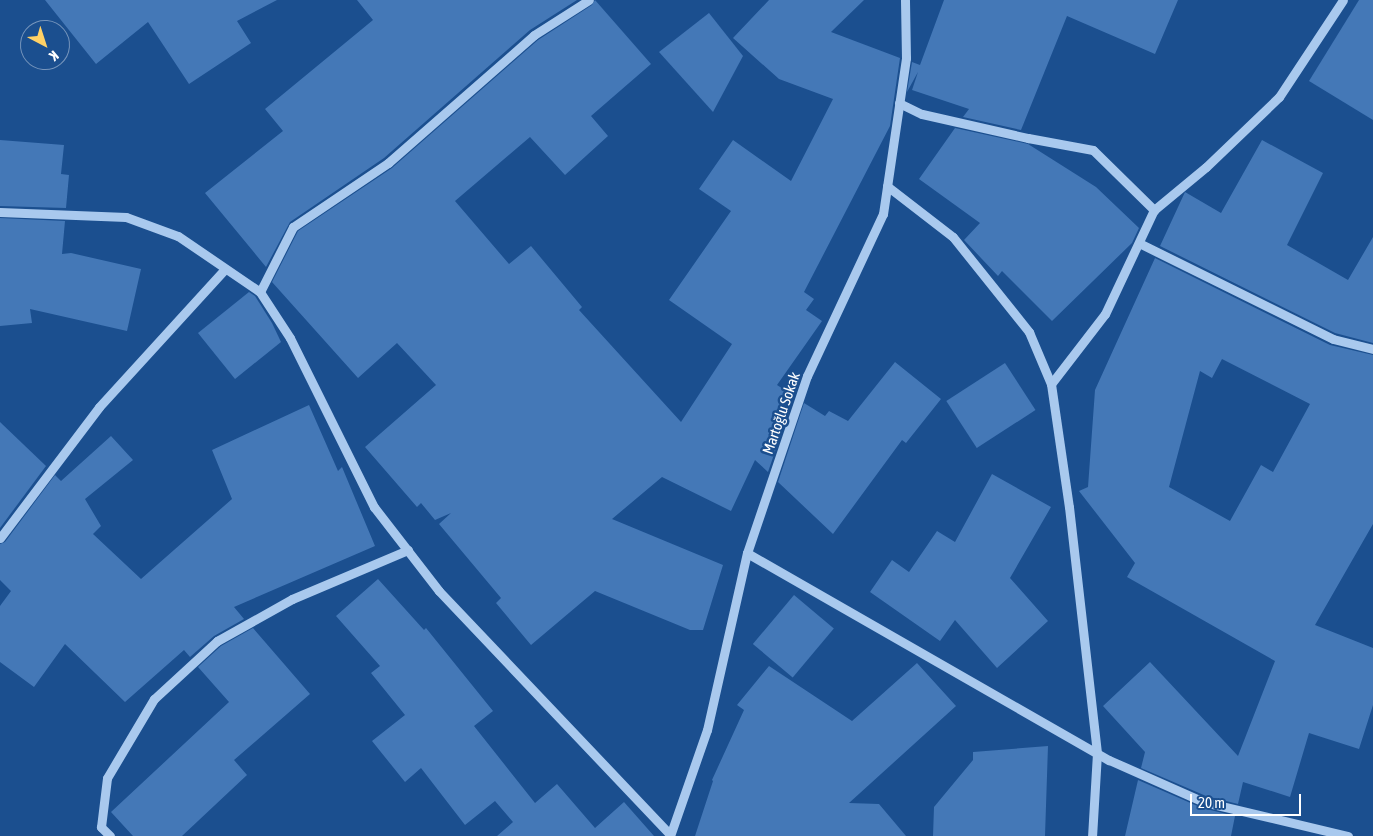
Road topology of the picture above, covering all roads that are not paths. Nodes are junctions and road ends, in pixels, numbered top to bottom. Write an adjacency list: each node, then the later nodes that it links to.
1 (589, 0): 10 (street)
2 (905, 0): 4 (street, Martoğlu Sokak)
3 (1342, 0): 6 (street)
4 (899, 103): 5 (street, Martoğlu Sokak); 6 (street)
5 (887, 186): 12 (street); 15 (street, Martoğlu Sokak)
6 (1154, 210): 8 (street)
7 (0, 212): 9 (street)
8 (1139, 243): 11 (street); 12 (street)
9 (225, 269): 10 (street); 13 (street)
10 (260, 292): 14 (street)
11 (1373, 350)
12 (1051, 384): 16 (street)
13 (0, 538)
14 (408, 550): 17 (street); 18 (street)
15 (747, 553): 16 (street); 17 (street, Martoğlu Sokak)
16 (1097, 753): 19 (street); 20 (street)
17 (670, 835)
18 (110, 836)
19 (1092, 836)
20 (1348, 836)

